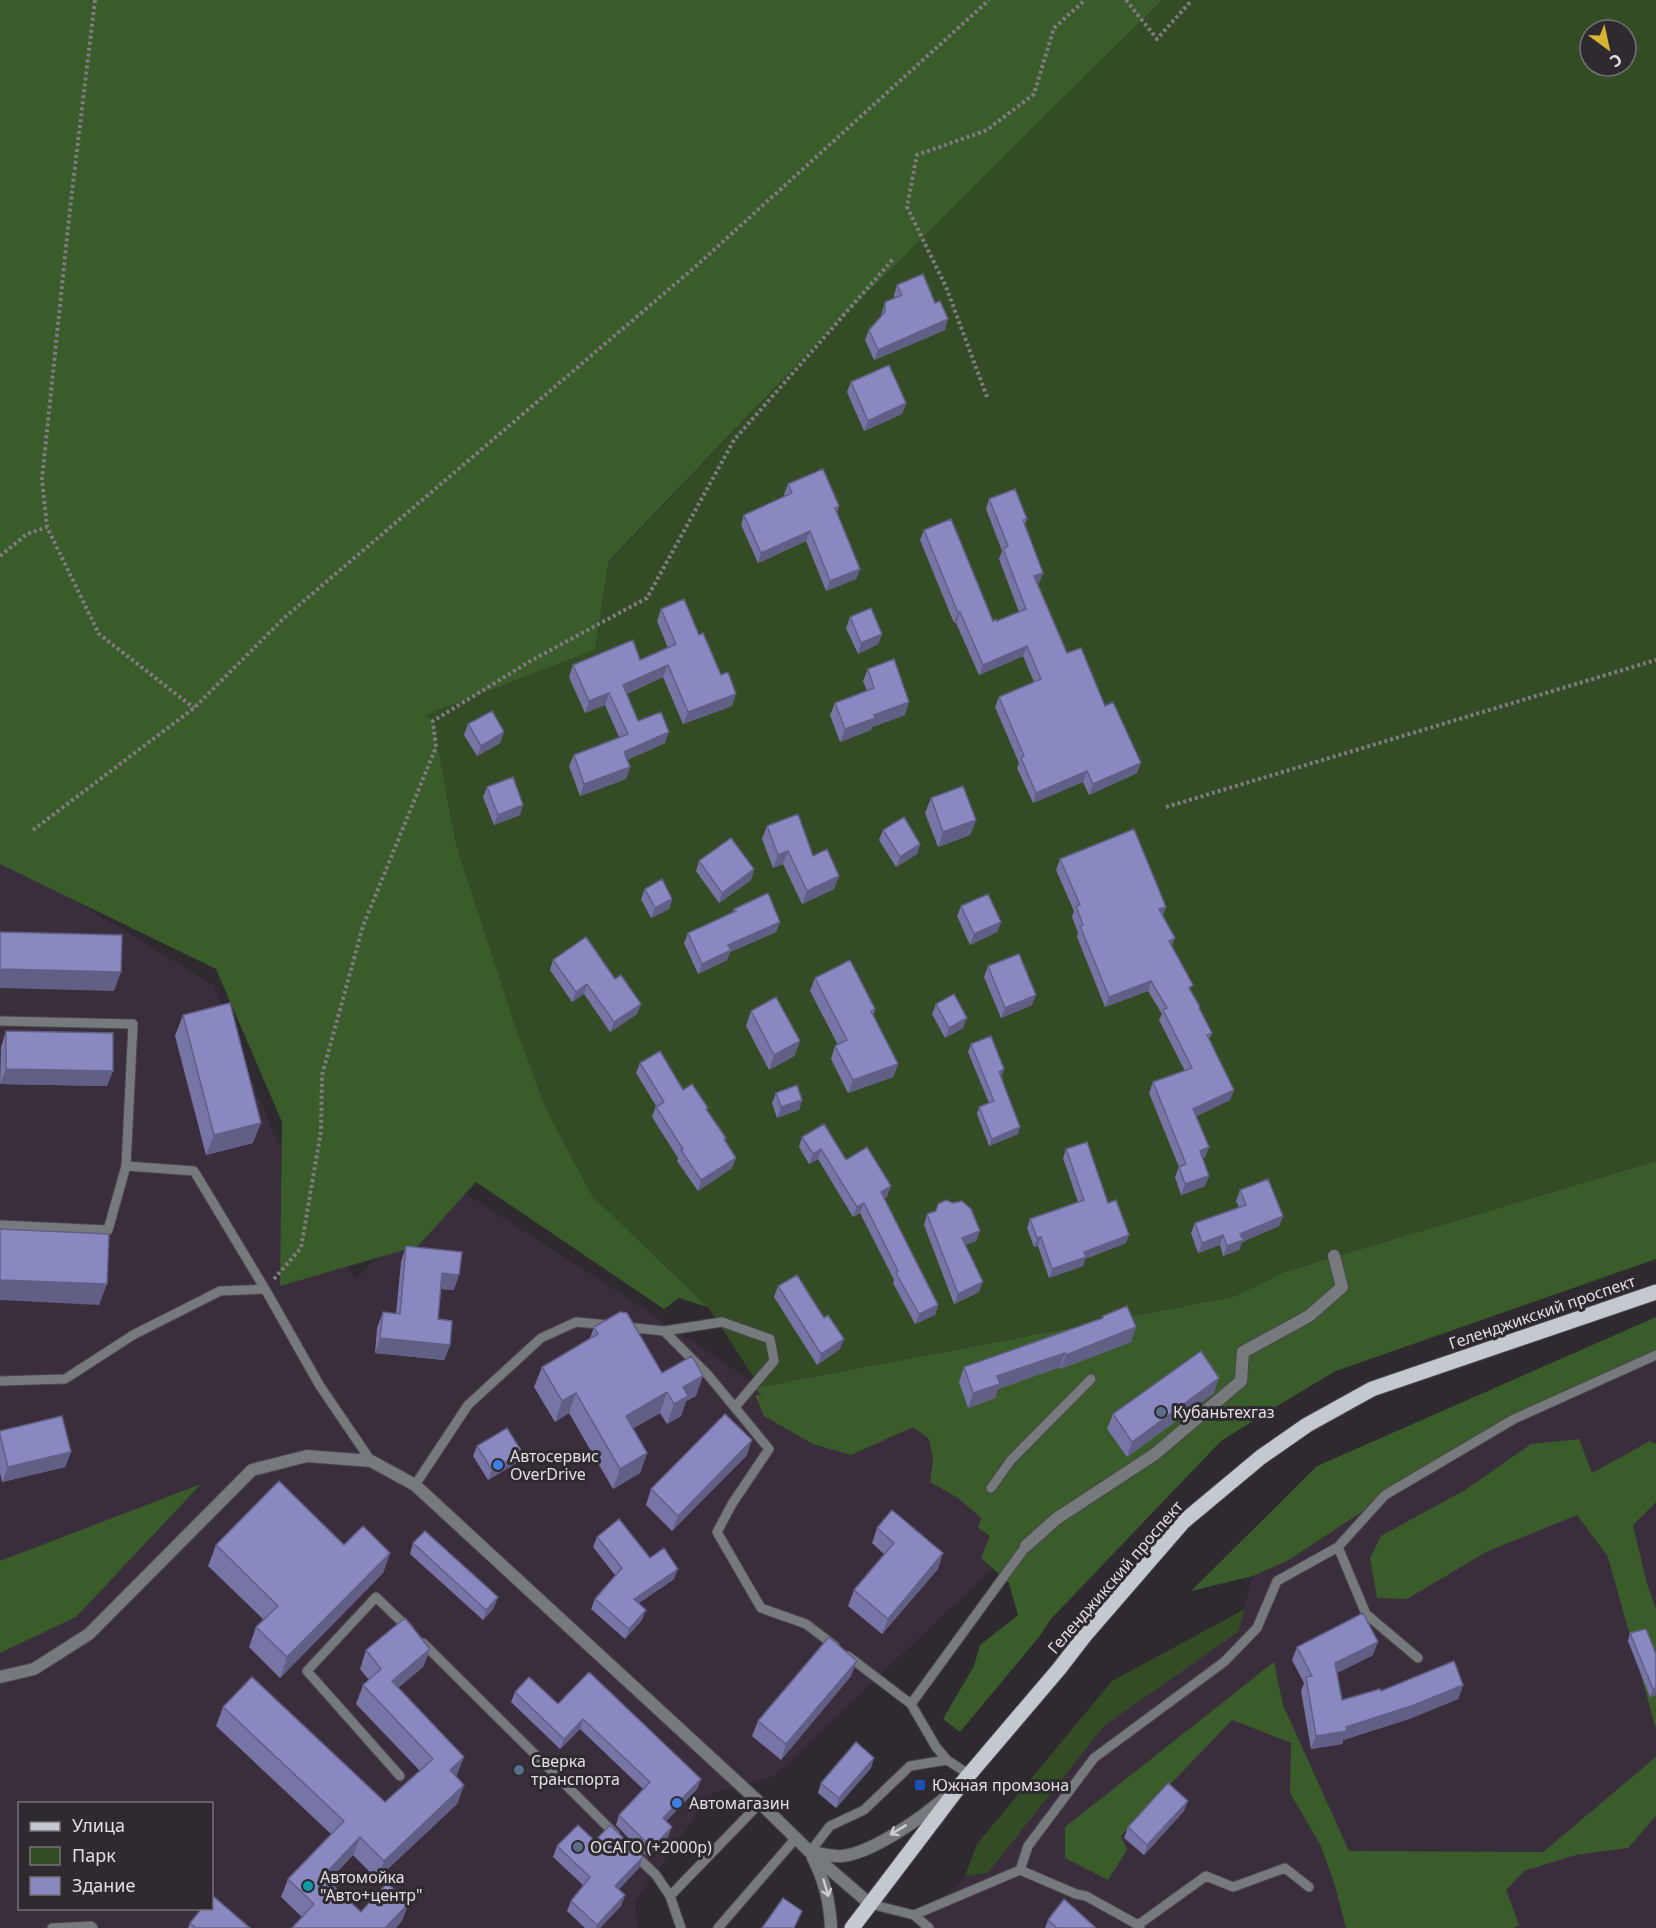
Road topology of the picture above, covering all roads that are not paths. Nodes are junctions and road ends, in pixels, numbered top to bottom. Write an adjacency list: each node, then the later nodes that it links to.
1 (0, 1021): 2 (lane)
2 (126, 1166): 3 (lane); 5 (lane)
3 (0, 1225)
4 (1334, 1256): 15 (street)
5 (265, 1289): 10 (lane); 12 (lane)
6 (1656, 1292): 22 (main road, Геленджикский проспект)
7 (664, 1331): 11 (lane); 11 (lane); 13 (lane)
8 (1656, 1355): 16 (lane)
9 (1091, 1379): 14 (lane)
10 (0, 1381)
11 (735, 1407): 19 (lane)
12 (371, 1461): 13 (street); 18 (street)
13 (415, 1485): 23 (street)
14 (991, 1488)
15 (1026, 1546): 19 (lane)
16 (1338, 1547): 17 (lane); 28 (lane)
17 (1418, 1658)
18 (0, 1677)
19 (911, 1704): 20 (lane)
20 (947, 1760): 22 (lane); 27 (lane)
21 (400, 1776): 25 (lane)
22 (966, 1779): 27 (street, one-way to 27); 31 (main road, Геленджикский проспект)
23 (760, 1803): 24 (street); 30 (lane)
24 (796, 1838): 27 (street); 37 (lane)
25 (622, 1841)
26 (630, 1850): 30 (lane)
27 (810, 1852): 31 (street); 38 (street, one-way to 38)
28 (1020, 1870): 32 (lane); 33 (lane)
29 (1309, 1887): 33 (lane)
30 (670, 1896): 36 (lane)
31 (870, 1904): 32 (lane); 39 (main road, Геленджикский проспект)
32 (914, 1915): 40 (lane)
33 (1139, 1926)
34 (52, 1928): 35 (lane)
35 (93, 1928)
36 (681, 1928)
37 (718, 1928)
38 (831, 1928)
39 (852, 1928)
40 (929, 1928)

